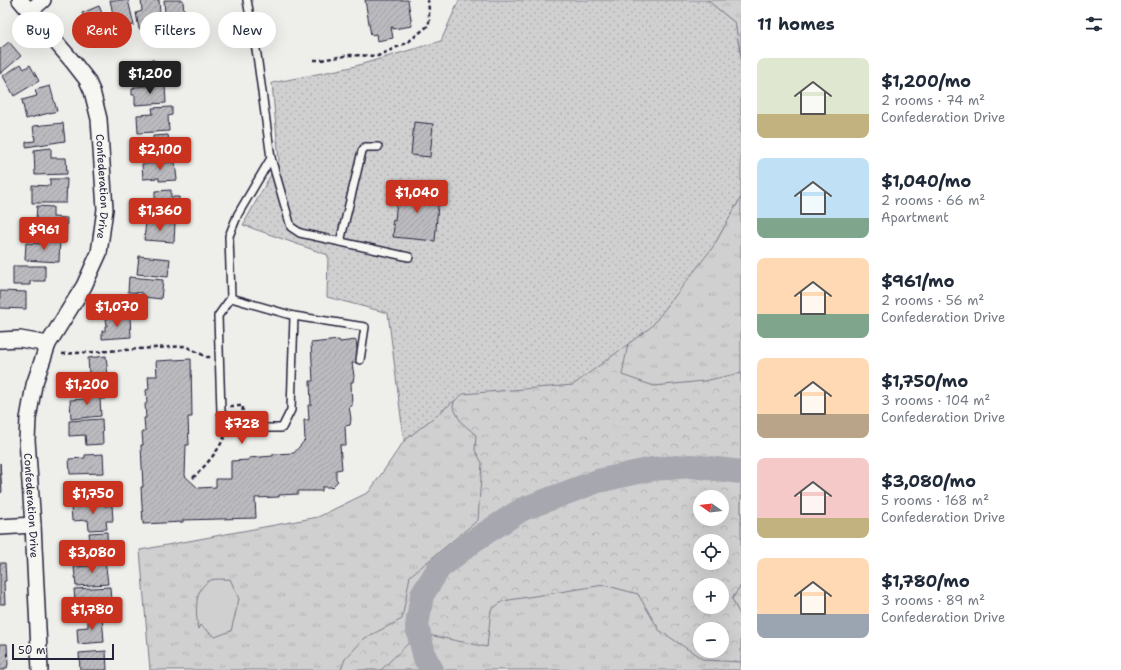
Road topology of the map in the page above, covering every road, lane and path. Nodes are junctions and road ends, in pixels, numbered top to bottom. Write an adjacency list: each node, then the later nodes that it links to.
1 (44, 0): 4 (street)
2 (247, 0): 7 (lane)
3 (428, 0): 5 (path)
4 (25, 5): 13 (street, Confederation Drive)
5 (314, 60)
6 (378, 147): 8 (lane)
7 (271, 158): 8 (lane); 10 (lane)
8 (340, 242): 9 (lane)
9 (409, 257)
10 (231, 298): 11 (lane); 15 (lane)
11 (294, 316): 16 (lane); 17 (lane)
12 (0, 340): 13 (street)
13 (48, 344): 19 (street, Confederation Drive)
14 (62, 354): 15 (path)
15 (219, 356): 17 (lane)
16 (360, 360)
17 (230, 424): 18 (path)
18 (193, 478)
19 (33, 525): 20 (street); 21 (street, Confederation Drive)
20 (0, 527)
21 (40, 670)

